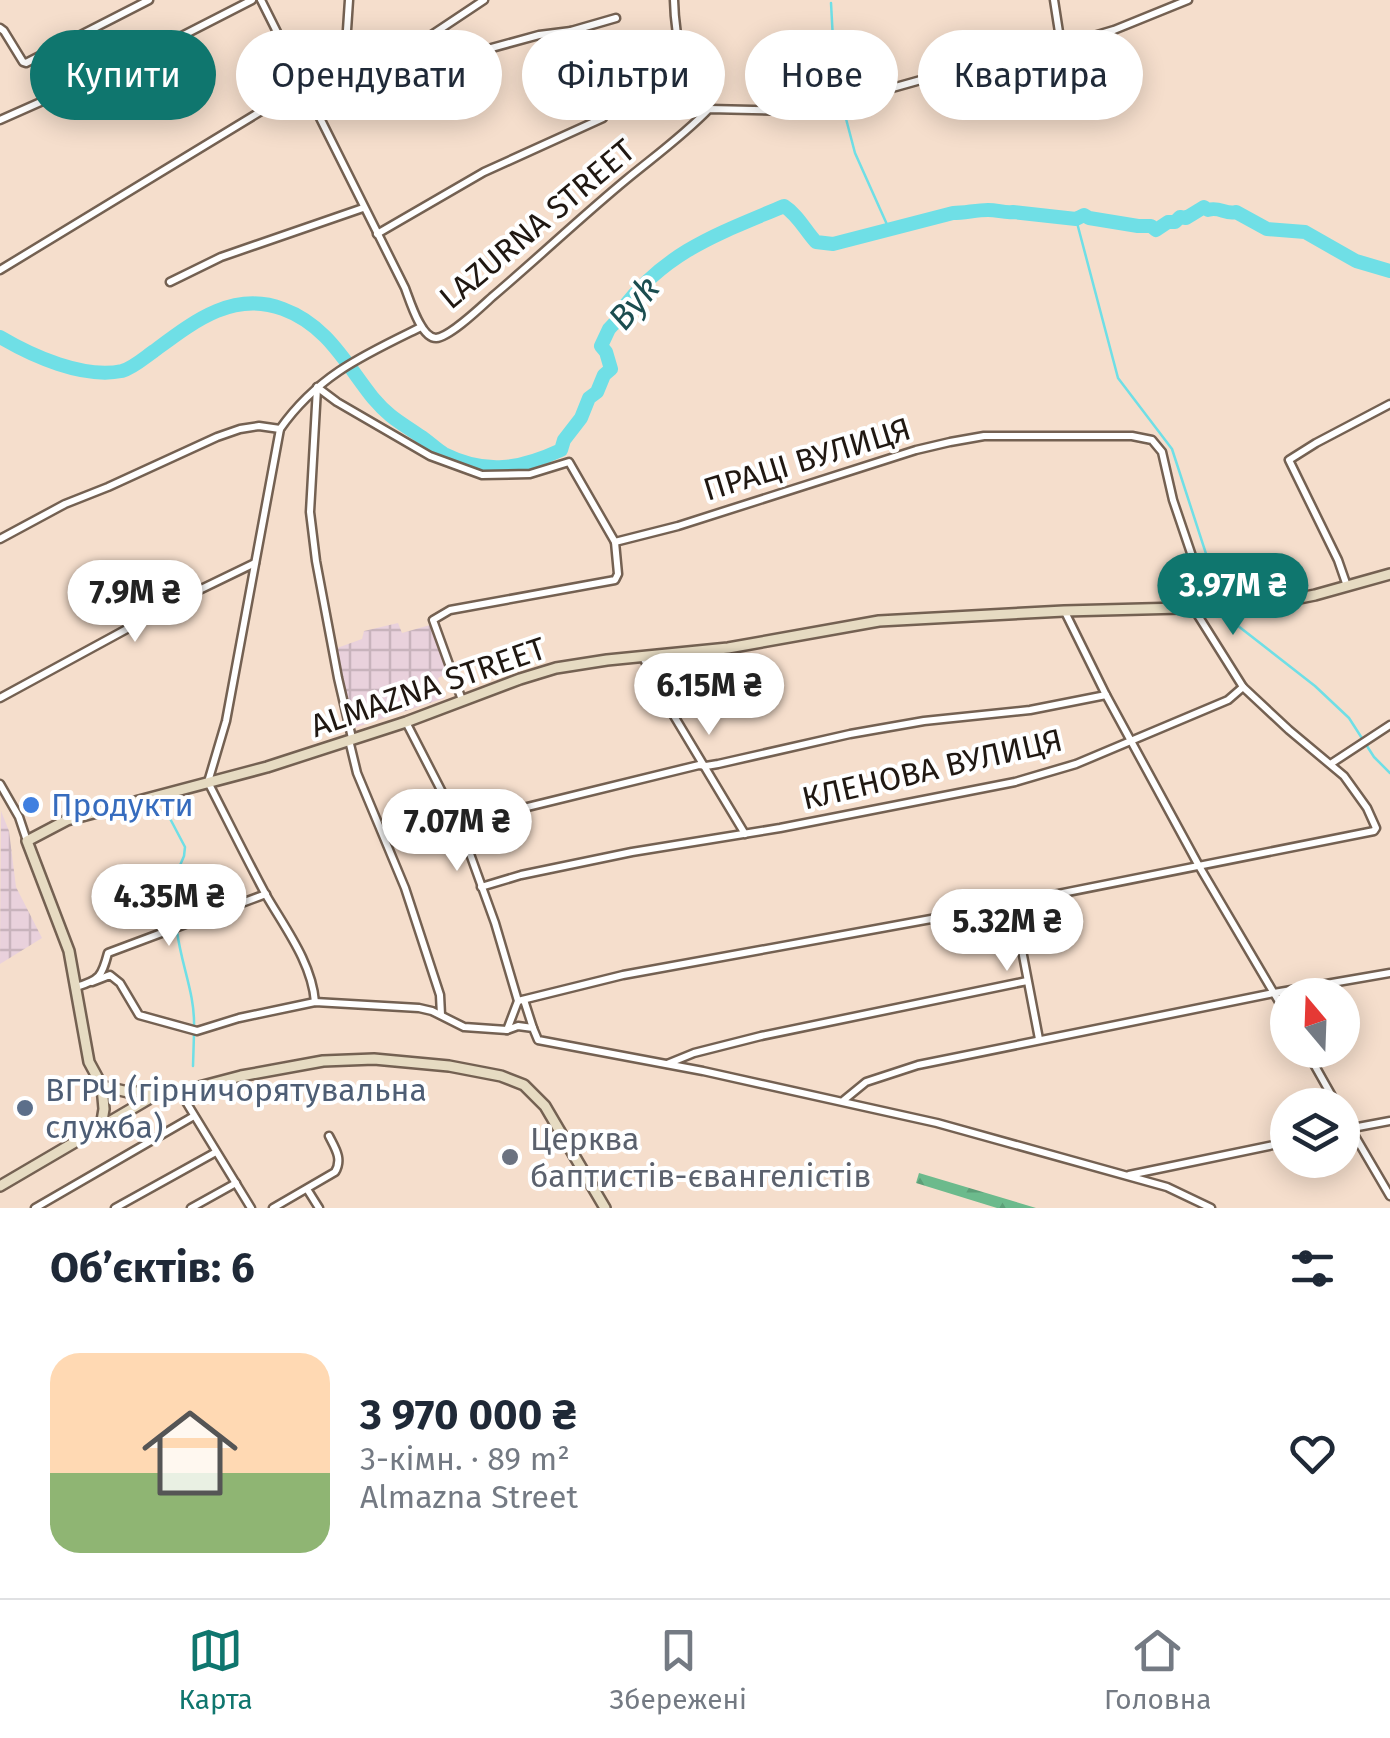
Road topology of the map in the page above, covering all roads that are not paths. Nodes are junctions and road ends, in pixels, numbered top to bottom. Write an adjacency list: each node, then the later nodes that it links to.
1 (149, 0): 10 (street)
2 (252, 0): 20 (street)
3 (262, 0): 11 (street)
4 (349, 0): 12 (street)
5 (484, 0): 13 (street)
6 (674, 0): 15 (street)
7 (1054, 0): 16 (street)
8 (1188, 0): 17 (street)
9 (616, 18): 14 (street)
10 (0, 28)
11 (277, 30)
12 (347, 30)
13 (439, 30)
14 (574, 30)
15 (676, 30)
16 (1059, 30)
17 (1114, 30)
18 (918, 80): 19 (street)
19 (725, 109)
20 (0, 120)
21 (246, 120): 27 (street)
22 (321, 120): 25 (street)
23 (599, 120): 26 (street)
24 (698, 120): 29 (street, LAZURNA STREET)
25 (363, 208): 26 (street); 28 (street)
26 (377, 234): 29 (street)
27 (0, 270)
28 (170, 282)
29 (421, 327): 30 (street)
30 (317, 387): 32 (street); 34 (street); 47 (street)
31 (1390, 404): 37 (street)
32 (280, 429): 33 (street); 35 (street)
33 (0, 539)
34 (615, 542): 38 (street, ПРАЦІ ВУЛИЦЯ); 44 (street)
35 (255, 564): 43 (street); 51 (street)
36 (1390, 574): 37 (main road, ALMAZNA STREET)
37 (1348, 586): 38 (main road, ALMAZNA STREET)
38 (1194, 609): 39 (main road, ALMAZNA STREET); 41 (street)
39 (1064, 611): 40 (main road, ALMAZNA STREET); 42 (street)
40 (643, 657): 44 (main road, ALMAZNA STREET); 50 (street)
41 (1242, 687): 48 (street, КЛЕНОВА ВУЛИЦЯ); 49 (street)
42 (1106, 695): 48 (street); 50 (street)
43 (0, 698)
44 (463, 701): 45 (main road, ALMAZNA STREET)
45 (406, 722): 47 (main road, ALMAZNA STREET); 53 (street)
46 (1390, 724): 49 (street)
47 (351, 739): 51 (main road, ALMAZNA STREET); 69 (street)
48 (1131, 740): 54 (street, КЛЕНОВА ВУЛИЦЯ); 56 (street)
49 (1332, 763): 56 (street)
50 (706, 766): 53 (street); 54 (street)
51 (208, 782): 55 (main road, ALMAZNA STREET); 58 (street)
52 (0, 784): 55 (street)
53 (460, 830): 57 (street)
54 (745, 834): 57 (street, КЛЕНОВА ВУЛИЦЯ)
55 (27, 841): 64 (main road)
56 (1199, 866): 59 (street); 65 (street)
57 (480, 887): 67 (street)
58 (266, 894): 63 (street); 68 (street)
59 (1013, 902): 62 (street); 67 (street)
60 (1390, 973): 61 (street)
61 (1360, 978)
62 (1027, 981): 72 (street); 73 (street)
63 (92, 982): 64 (street); 68 (street)
64 (76, 986): 74 (main road)
65 (1270, 986)
66 (1270, 994): 72 (street)
67 (521, 1001): 70 (street); 71 (street)
68 (315, 1002): 69 (street)
69 (441, 1016): 71 (street)
70 (532, 1028): 71 (street); 73 (street)
71 (507, 1030)
72 (1038, 1039): 77 (street)
73 (666, 1064): 77 (street)
74 (102, 1086): 75 (main road); 81 (main road)
75 (160, 1092): 76 (main road); 81 (main road)
76 (180, 1092): 78 (street); 97 (main road)
77 (844, 1101): 86 (street)
78 (194, 1116): 85 (street); 91 (street)
79 (1390, 1120): 80 (street)
80 (1360, 1126)
81 (98, 1128): 88 (main road)
82 (329, 1136): 89 (street)
83 (1270, 1146): 86 (street)
84 (1360, 1149): 90 (street)
85 (216, 1152): 87 (street); 92 (street)
86 (1128, 1175): 98 (street)
87 (236, 1183): 93 (street); 94 (street)
88 (0, 1186)
89 (307, 1188): 95 (street); 96 (street)
90 (1390, 1196)
91 (35, 1208)
92 (115, 1208)
93 (190, 1208)
94 (252, 1208)
95 (273, 1208)
96 (319, 1208)
97 (606, 1208)
98 (1210, 1208)

